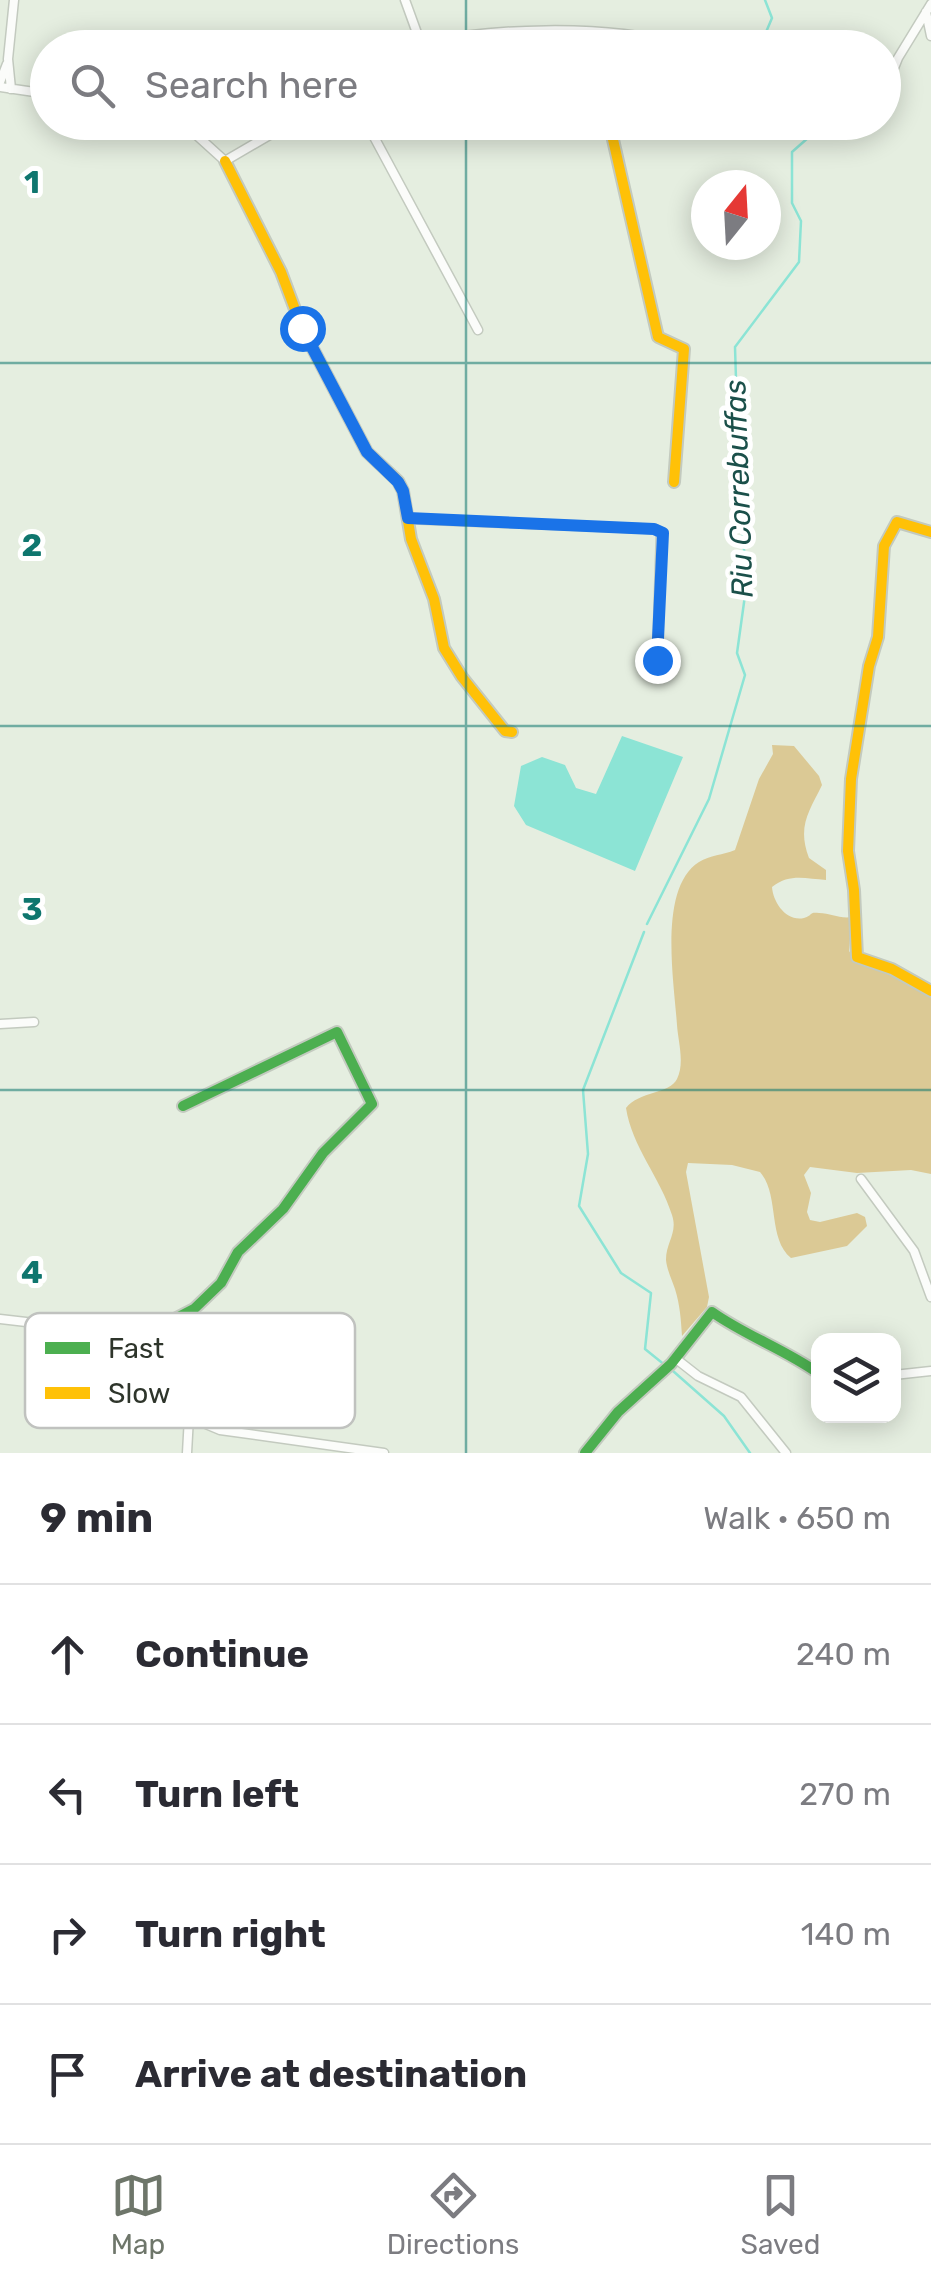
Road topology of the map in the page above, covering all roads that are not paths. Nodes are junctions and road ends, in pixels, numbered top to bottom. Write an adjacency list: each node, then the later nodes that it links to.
1 (14, 0): 7 (street)
2 (406, 0): 4 (street)
3 (929, 8): 5 (street); 6 (street)
4 (414, 30)
5 (931, 36)
6 (901, 53)
7 (8, 59): 8 (street); 9 (street)
8 (0, 85): 9 (street)
9 (10, 89): 10 (street)
10 (30, 92)
11 (202, 140): 15 (street)
12 (260, 140): 15 (street)
13 (376, 140): 16 (street)
14 (614, 140): 17 (street)
15 (225, 160): 18 (street)
16 (478, 330)
17 (674, 482)
18 (408, 518): 20 (street); 21 (street)
19 (931, 532): 22 (street)
20 (657, 660)
21 (512, 732)
22 (931, 991)
23 (34, 1022): 24 (street)
24 (0, 1024)
25 (183, 1106): 28 (street)
26 (862, 1179): 27 (street)
27 (931, 1297)
28 (186, 1313)
29 (0, 1319): 30 (street)
30 (25, 1322)
31 (670, 1365): 32 (street); 39 (street); 40 (street)
32 (811, 1369)
33 (931, 1371): 34 (street)
34 (901, 1374)
35 (188, 1428): 37 (street)
36 (215, 1428): 38 (street)
37 (187, 1453)
38 (384, 1453)
39 (585, 1453)
40 (786, 1453)

